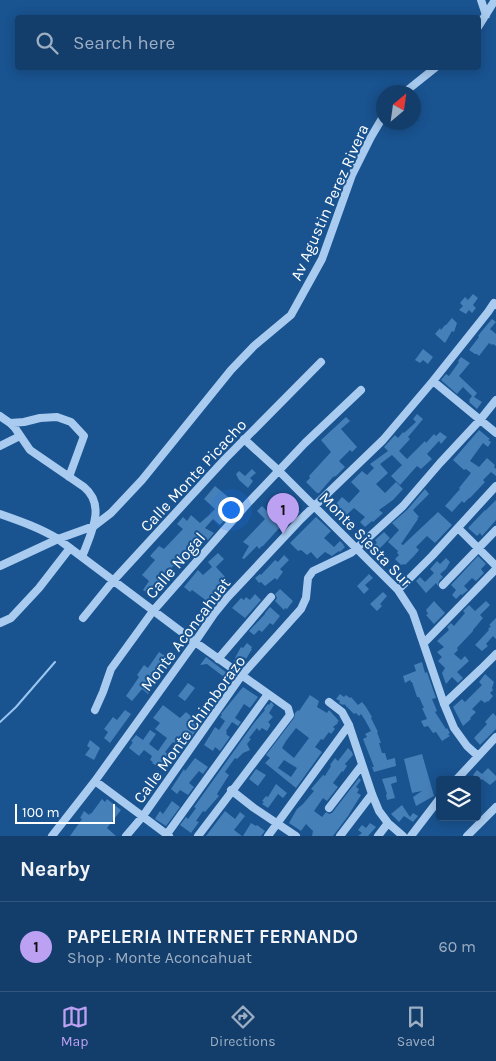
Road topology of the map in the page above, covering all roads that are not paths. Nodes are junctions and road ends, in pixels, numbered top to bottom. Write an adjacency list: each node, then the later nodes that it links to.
1 (481, 0): 3 (street)
2 (495, 0): 3 (street)
3 (486, 15): 4 (street)
4 (481, 22)
5 (432, 70): 6 (street)
6 (414, 85)
7 (376, 128): 25 (street, Av Agustin Perez Rivera)
8 (495, 304): 10 (street, Monte Aconcahuat)
9 (321, 362): 18 (street, Calle Monte Picacho)
10 (433, 381): 14 (street); 23 (street, Monte Aconcahuat)
11 (361, 390): 20 (street, Calle Nogal)
12 (496, 400): 14 (street, Calle Monte Chimborazo)
13 (0, 416): 15 (street)
14 (480, 420): 16 (street); 30 (street, Calle Monte Chimborazo)
15 (10, 423): 17 (street); 21 (street)
16 (496, 433)
17 (20, 436): 19 (street); 21 (street)
18 (244, 439): 20 (street, Monte Siesta Sur); 35 (street, Calle Monte Picacho)
19 (0, 446)
20 (279, 471): 23 (street, Monte Siesta Sur); 39 (street, Calle Nogal)
21 (69, 477): 25 (street)
22 (496, 486): 26 (street)
23 (315, 506): 30 (street, Monte Siesta Sur); 42 (street, Monte Aconcahuat)
24 (0, 514): 28 (street)
25 (94, 526): 28 (street); 32 (street)
26 (458, 528): 31 (street); 37 (street)
27 (496, 530): 31 (street)
28 (58, 539): 29 (street); 33 (street)
29 (70, 548): 32 (street); 41 (street)
30 (357, 548): 37 (street, Monte Siesta Sur); 46 (street, Calle Monte Chimborazo)
31 (478, 548): 34 (street); 36 (street)
32 (82, 557): 35 (street)
33 (0, 566)
34 (496, 567): 43 (street)
35 (113, 581): 39 (street); 40 (street, Calle Monte Picacho)
36 (443, 585)
37 (398, 590): 43 (street, Monte Siesta Sur)
38 (271, 597): 45 (street)
39 (153, 611): 42 (street); 50 (street, Calle Nogal)
40 (83, 618)
41 (0, 623)
42 (195, 642): 45 (street); 56 (street, Monte Aconcahuat)
43 (424, 643): 49 (street, Monte Siesta Sur)
44 (496, 654): 49 (street)
45 (218, 659): 46 (street)
46 (242, 675): 47 (street); 62 (street, Calle Monte Chimborazo)
47 (268, 694): 57 (street); 65 (street)
48 (329, 702): 51 (street)
49 (444, 704): 53 (street, Monte Siesta Sur)
50 (95, 710)
51 (349, 725): 54 (street); 63 (street)
52 (496, 737): 53 (street)
53 (478, 756): 55 (street)
54 (362, 765): 58 (street); 61 (street)
55 (460, 776)
56 (95, 781): 62 (street); 66 (street, Monte Aconcahuat)
57 (231, 790): 63 (street); 68 (street)
58 (372, 794): 64 (street); 71 (street)
59 (436, 803): 74 (street)
60 (496, 807): 75 (street)
61 (329, 808)
62 (143, 816): 65 (street); 67 (street, Calle Monte Chimborazo)
63 (276, 823): 69 (street); 70 (street)
64 (388, 823): 72 (street); 73 (street)
65 (168, 835)
66 (52, 836)
67 (126, 836)
68 (198, 836)
69 (268, 836)
70 (296, 836)
71 (340, 836)
72 (378, 836)
73 (403, 836)
74 (411, 836)
75 (466, 836)

